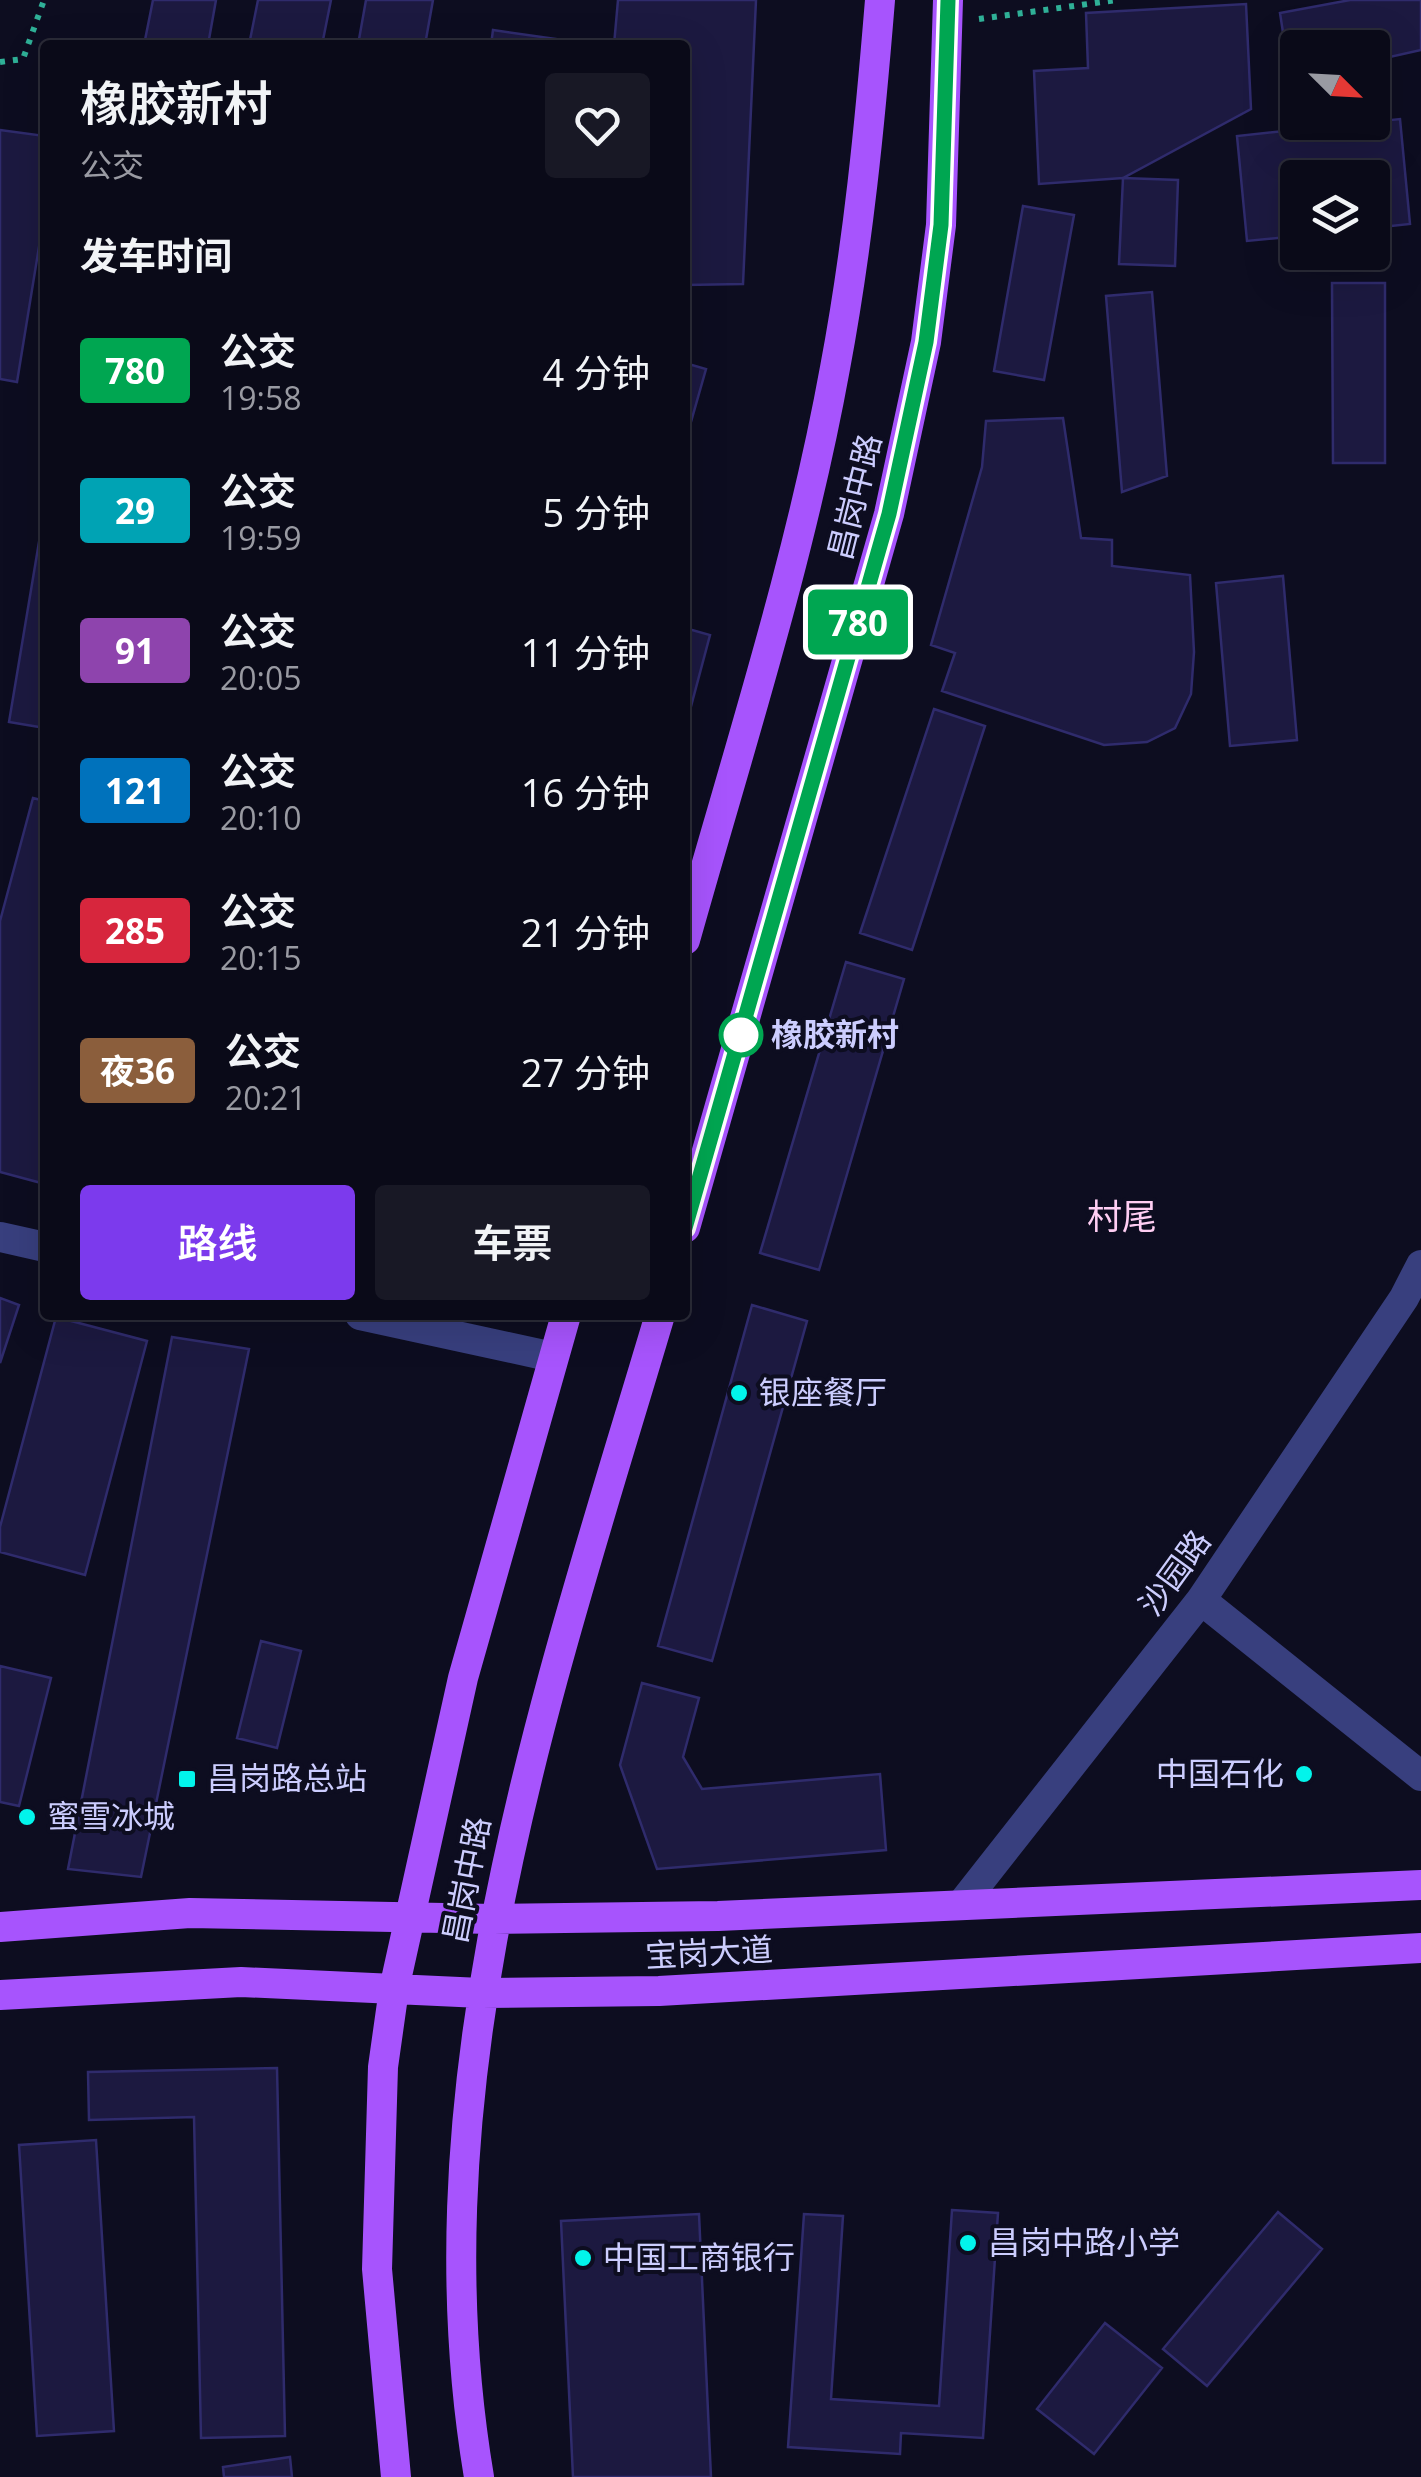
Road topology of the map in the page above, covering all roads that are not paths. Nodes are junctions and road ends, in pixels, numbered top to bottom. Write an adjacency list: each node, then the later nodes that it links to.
1 (880, 0): 3 (main road, 昌岗中路)
2 (948, 11): 4 (main road, 昌岗中路)
3 (690, 922)
4 (690, 1210)
5 (0, 1237): 6 (street)
6 (40, 1246)
7 (1421, 1265): 12 (street, 沙园路)
8 (384, 1320): 11 (street)
9 (564, 1320): 11 (main road, 昌岗中路)
10 (659, 1320): 17 (main road, 昌岗中路)
11 (553, 1356): 16 (main road, 昌岗中路)
12 (1201, 1600): 13 (street); 15 (street, 沙园路)
13 (1421, 1776)
14 (1421, 1885): 15 (main road, 宝岗大道)
15 (961, 1905): 17 (main road, 宝岗大道)
16 (406, 1918): 17 (main road, 宝岗大道); 18 (main road, 宝岗大道); 20 (main road, 昌岗中路)
17 (494, 1919): 21 (main road, 昌岗中路)
18 (0, 1927)
19 (1421, 1948): 21 (main road, 宝岗大道)
20 (394, 1989): 21 (main road, 宝岗大道); 22 (main road, 宝岗大道); 23 (main road, 昌岗中路)
21 (481, 1993): 24 (main road, 昌岗中路)
22 (0, 1995)
23 (396, 2477)
24 (480, 2477)

